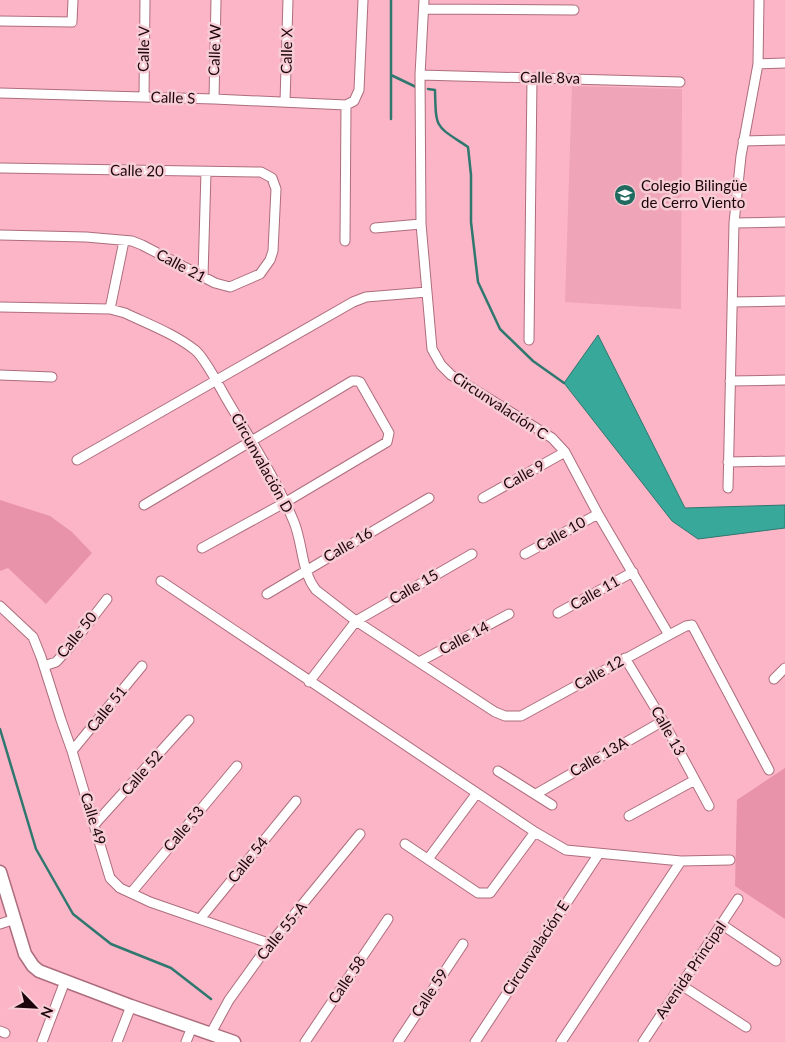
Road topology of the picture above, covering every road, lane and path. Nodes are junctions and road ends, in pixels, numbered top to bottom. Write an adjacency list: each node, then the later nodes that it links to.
1 (73, 0): 9 (street)
2 (145, 0): 16 (street, Calle V)
3 (216, 0): 17 (street, Calle W)
4 (288, 0): 18 (street, Calle X)
5 (363, 0): 19 (street)
6 (759, 0): 11 (street)
7 (424, 4): 8 (street); 12 (street, Circunvalación C)
8 (574, 10)
9 (0, 21)
10 (785, 63): 11 (street)
11 (758, 64): 21 (street)
12 (420, 75): 13 (street, Calle 8va); 27 (street, Circunvalación C)
13 (532, 78): 14 (street, Calle 8va); 38 (street)
14 (680, 82)
15 (0, 93): 16 (street, Calle S)
16 (144, 97): 17 (street, Calle S)
17 (214, 99): 18 (street, Calle S)
18 (285, 102): 19 (street, Calle S)
19 (346, 105): 31 (street)
20 (785, 140): 21 (street)
21 (743, 141): 26 (street)
22 (0, 168): 23 (street, Calle 20)
23 (206, 172): 24 (street, Calle 20); 32 (street)
24 (272, 178): 32 (street, Calle 21)
25 (785, 222): 26 (street)
26 (734, 223): 35 (street)
27 (422, 224): 28 (street); 33 (street, Circunvalación C)
28 (375, 228)
29 (0, 235): 30 (street, Calle 21)
30 (124, 241): 32 (street, Calle 21); 37 (street)
31 (346, 241)
32 (203, 276)
33 (427, 292): 41 (street); 45 (street, Circunvalación C)
34 (785, 301): 35 (street)
35 (732, 302): 43 (street)
36 (0, 307): 37 (street, Circunvalación D)
37 (110, 309): 41 (street, Circunvalación D)
38 (529, 340)
39 (0, 376): 40 (street)
40 (52, 377)
41 (216, 380): 44 (street, Circunvalación D); 46 (street)
42 (785, 380): 43 (street)
43 (730, 381): 48 (street)
44 (252, 442): 52 (street, Circunvalación D); 52 (street); 53 (street)
45 (565, 452): 51 (street, Calle 9); 54 (street, Circunvalación C)
46 (77, 460)
47 (785, 461): 48 (street)
48 (728, 462): 49 (street)
49 (728, 488)
50 (429, 498): 58 (street, Calle 16)
51 (483, 498)
52 (286, 502): 55 (street); 58 (street, Circunvalación D)
53 (144, 505)
54 (598, 514): 57 (street, Calle 10); 59 (street, Circunvalación C)
55 (202, 548)
56 (472, 554): 66 (street, Calle 15)
57 (525, 554)
58 (306, 569): 61 (street, Calle 16); 66 (street, Circunvalación D)
59 (632, 572): 64 (street, Calle 11); 67 (street, Circunvalación C)
60 (161, 581): 74 (street)
61 (267, 594)
62 (107, 599): 70 (street, Calle 50)
63 (0, 606): 70 (street, Calle 49)
64 (558, 613)
65 (509, 614): 69 (street, Calle 14)
66 (356, 621): 69 (street, Circunvalación D); 74 (street)
67 (669, 635): 68 (street, Calle 12); 80 (street, Calle 12)
68 (625, 658): 75 (street, Calle 12); 77 (street, Calle 13)
69 (419, 662): 75 (street, Circunvalación D)
70 (44, 666): 78 (street, Calle 49)
71 (142, 666): 78 (street, Calle 51)
72 (785, 668): 73 (street)
73 (774, 679)
74 (309, 682): 83 (street)
75 (505, 716)
76 (189, 720): 89 (street, Calle 52)
77 (663, 721): 82 (street, Calle 13); 84 (street, Calle 13A)
78 (72, 751): 89 (street, Calle 49)
79 (237, 766): 98 (street, Calle 53)
80 (769, 770)
81 (498, 771): 84 (street)
82 (694, 780): 87 (street, Calle 13); 88 (street)
83 (476, 793): 90 (street); 94 (street)
84 (536, 794): 86 (street)
85 (296, 801): 102 (street, Calle 54)
86 (552, 805)
87 (709, 806)
88 (630, 816)
89 (94, 825): 98 (street, Calle 49)
90 (535, 832): 93 (street); 94 (street)
91 (360, 834): 105 (street, Calle 55-A)
92 (405, 844): 94 (street)
93 (598, 854): 96 (street); 120 (street, Circunvalación E)
94 (428, 860)
95 (730, 860): 96 (street)
96 (681, 861): 121 (street)
97 (0, 872): 101 (street)
98 (131, 893): 102 (street, Calle 49)
99 (738, 899): 104 (street, Avenida Principal)
100 (388, 918): 118 (street, Calle 58)
101 (15, 919): 103 (street); 108 (street)
102 (200, 919): 105 (street, Calle 49)
103 (0, 924)
104 (721, 924): 107 (street); 109 (street, Avenida Principal)
105 (271, 944): 113 (street, Calle 55-A)
106 (463, 944): 119 (street, Calle 59)
107 (776, 961)
108 (65, 982): 110 (street); 114 (street)
109 (681, 985): 112 (street); 122 (street, Avenida Principal)
110 (131, 1006): 111 (street); 115 (street)
111 (192, 1027): 113 (street); 116 (street)
112 (746, 1027)
113 (211, 1033): 117 (street)
114 (42, 1042)
115 (117, 1042)
116 (186, 1042)
117 (234, 1042)
118 (305, 1042)
119 (398, 1042)
120 (475, 1042)
121 (561, 1042)
122 (643, 1042)

